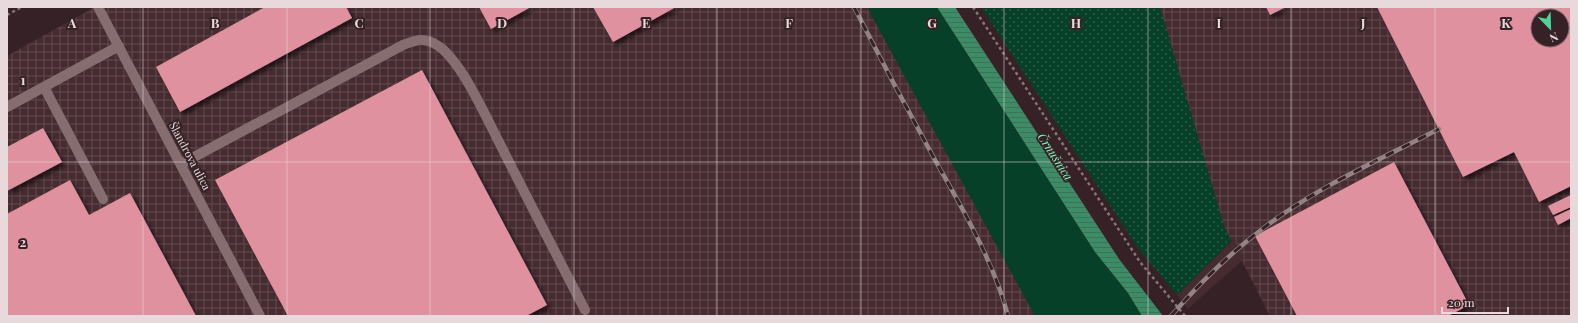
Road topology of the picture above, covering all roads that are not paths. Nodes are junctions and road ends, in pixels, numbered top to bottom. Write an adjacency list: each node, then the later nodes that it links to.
1 (98, 7): 2 (lane, Šlandrova ulica)
2 (119, 46): 3 (lane); 5 (lane, Šlandrova ulica)
3 (44, 87): 4 (lane); 6 (lane)
4 (7, 107)
5 (181, 164): 7 (lane); 8 (lane, Šlandrova ulica)
6 (103, 199)
7 (585, 310)
8 (260, 316)

